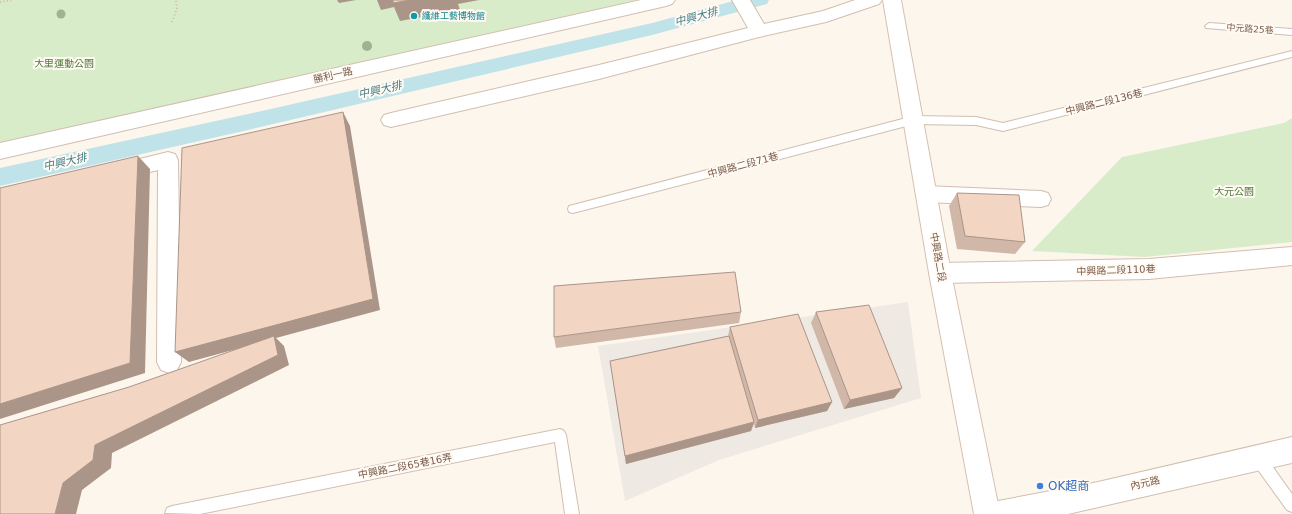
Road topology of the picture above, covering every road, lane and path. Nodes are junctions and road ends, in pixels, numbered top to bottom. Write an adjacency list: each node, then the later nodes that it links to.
1 (12, 0): 7 (path)
2 (176, 0): 8 (path)
3 (666, 0): 15 (street, 勝利一路)
4 (741, 0): 10 (street)
5 (873, 0): 10 (street)
6 (892, 0): 14 (street, 中興路二段)
7 (0, 2)
8 (172, 22)
9 (1209, 26): 11 (lane, 中元路25巷)
10 (759, 31): 13 (street)
11 (1292, 32)
12 (1292, 54): 14 (lane, 中興路二段136巷)
13 (391, 120)
14 (914, 120): 17 (street, 中興路二段); 19 (lane, 中興路二段71巷)
15 (0, 151)
16 (99, 176): 22 (street)
17 (926, 194): 18 (street); 21 (street, 中興路二段)
18 (1041, 199)
19 (573, 209)
20 (1292, 256): 21 (street, 中興路二段110巷)
21 (940, 274): 28 (street, 中興路二段)
22 (169, 362)
23 (1292, 450): 24 (street, 內元路)
24 (1258, 457): 25 (lane); 29 (street, 內元路)
25 (1292, 505)
26 (172, 513): 27 (lane, 中興路二段65巷16弄)
27 (572, 514)
28 (987, 514)
29 (998, 514)

